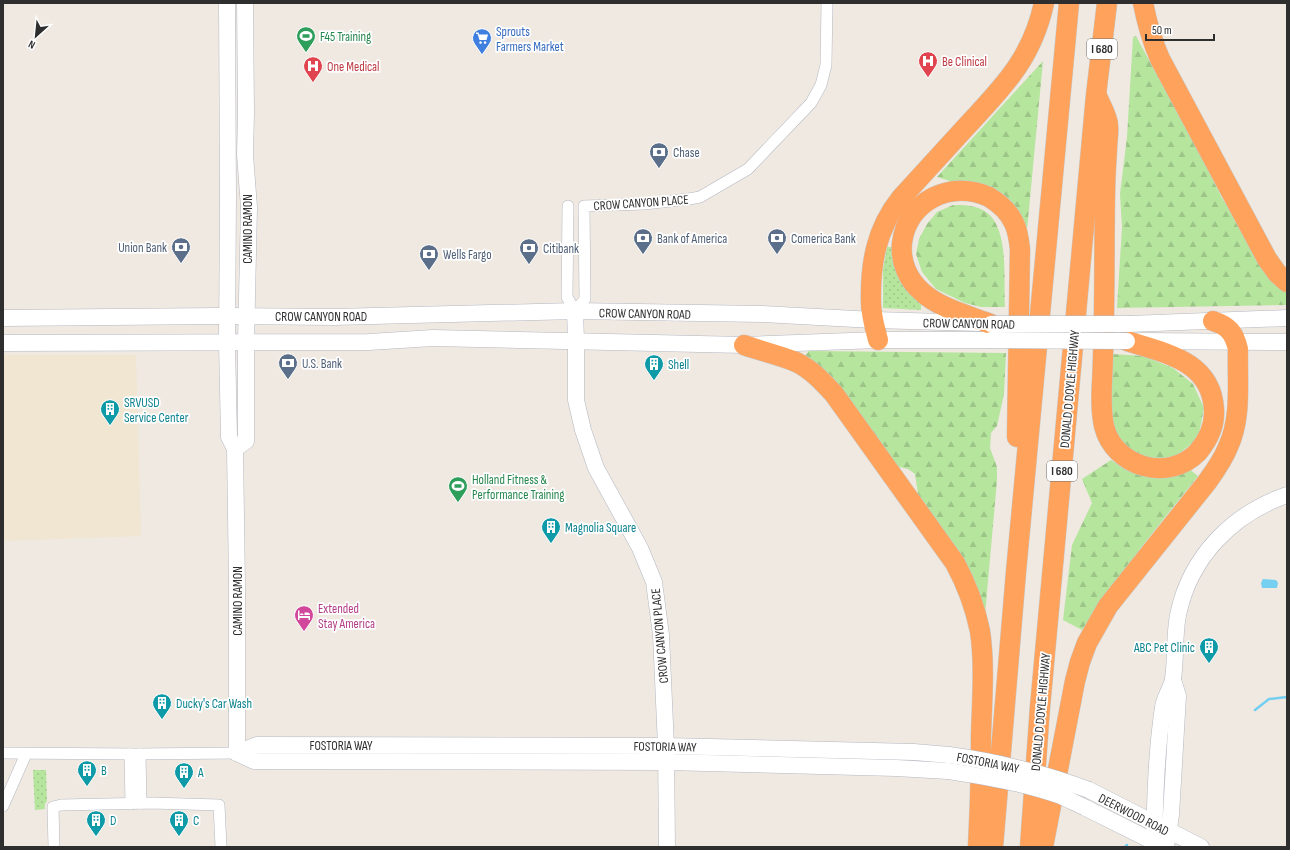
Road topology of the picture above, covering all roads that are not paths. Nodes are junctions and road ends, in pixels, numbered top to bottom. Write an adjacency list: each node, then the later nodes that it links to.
1 (227, 3): 12 (street, CAMINO RAMON)
2 (245, 3): 13 (street, CAMINO RAMON)
3 (827, 3): 11 (street, CROW CANYON PLACE)
4 (1044, 3): 16 (highway)
5 (1069, 3): 30 (highway)
6 (1107, 3): 8 (highway, DONALD D DOYLE HIGHWAY / I 680)
7 (1143, 3): 10 (highway)
8 (1096, 95): 19 (highway); 53 (highway, DONALD D DOYLE HIGHWAY / I 680)
9 (568, 206): 11 (street, CROW CANYON PLACE)
10 (1287, 282)
11 (575, 311): 13 (street, CROW CANYON ROAD); 16 (street, CROW CANYON ROAD); 21 (street, CROW CANYON PLACE)
12 (227, 316): 13 (street, CROW CANYON ROAD); 14 (street, CROW CANYON ROAD); 25 (street, CAMINO RAMON)
13 (247, 316): 26 (street, CAMINO RAMON)
14 (3, 318)
15 (1287, 318): 17 (street, CROW CANYON ROAD)
16 (874, 320): 18 (street, CROW CANYON ROAD); 20 (highway)
17 (1213, 321): 19 (street, CROW CANYON ROAD); 22 (highway)
18 (991, 332): 19 (street, CROW CANYON ROAD, bridge); 20 (street, CROW CANYON ROAD); 30 (highway)
19 (1128, 333): 22 (street, CROW CANYON ROAD)
20 (878, 340): 27 (street, CROW CANYON ROAD)
21 (576, 341): 26 (street, CROW CANYON ROAD); 27 (street, CROW CANYON ROAD); 34 (street, CROW CANYON PLACE)
22 (1236, 342): 23 (street, CROW CANYON ROAD); 54 (highway)
23 (1287, 342)
24 (3, 343): 25 (street, CROW CANYON ROAD)
25 (227, 343): 26 (street, CROW CANYON ROAD); 28 (street, CAMINO RAMON)
26 (246, 343): 28 (street, CAMINO RAMON)
27 (744, 345): 51 (highway)
28 (235, 449): 37 (street, CAMINO RAMON)
29 (1287, 495): 31 (street)
30 (1016, 572): 52 (highway)
31 (1172, 680): 32 (street); 35 (street)
32 (1163, 706): 35 (street); 46 (street)
33 (422, 746): 34 (street, FOSTORIA WAY); 37 (street, FOSTORIA WAY); 40 (street)
34 (666, 746): 41 (street, CROW CANYON PLACE); 42 (street, FOSTORIA WAY, bridge)
35 (1175, 749): 47 (street)
36 (3, 753): 38 (street, FOSTORIA WAY)
37 (237, 753): 39 (street, FOSTORIA WAY); 40 (street, FOSTORIA WAY)
38 (26, 754): 39 (street, FOSTORIA WAY); 44 (street)
39 (135, 754): 43 (street)
40 (423, 762): 41 (street, FOSTORIA WAY)
41 (666, 762): 45 (street, FOSTORIA WAY, bridge); 50 (street)
42 (1089, 790): 46 (street, DEERWOOD ROAD)
43 (136, 804): 48 (street); 49 (street)
44 (3, 806)
45 (1086, 808): 47 (street, DEERWOOD ROAD)
46 (1154, 824): 47 (street)
47 (1161, 843): 55 (street, DEERWOOD ROAD)
48 (54, 847)
49 (221, 847)
50 (667, 847)
51 (978, 847)
52 (993, 847)
53 (1030, 847)
54 (1043, 847)
55 (1201, 847)

